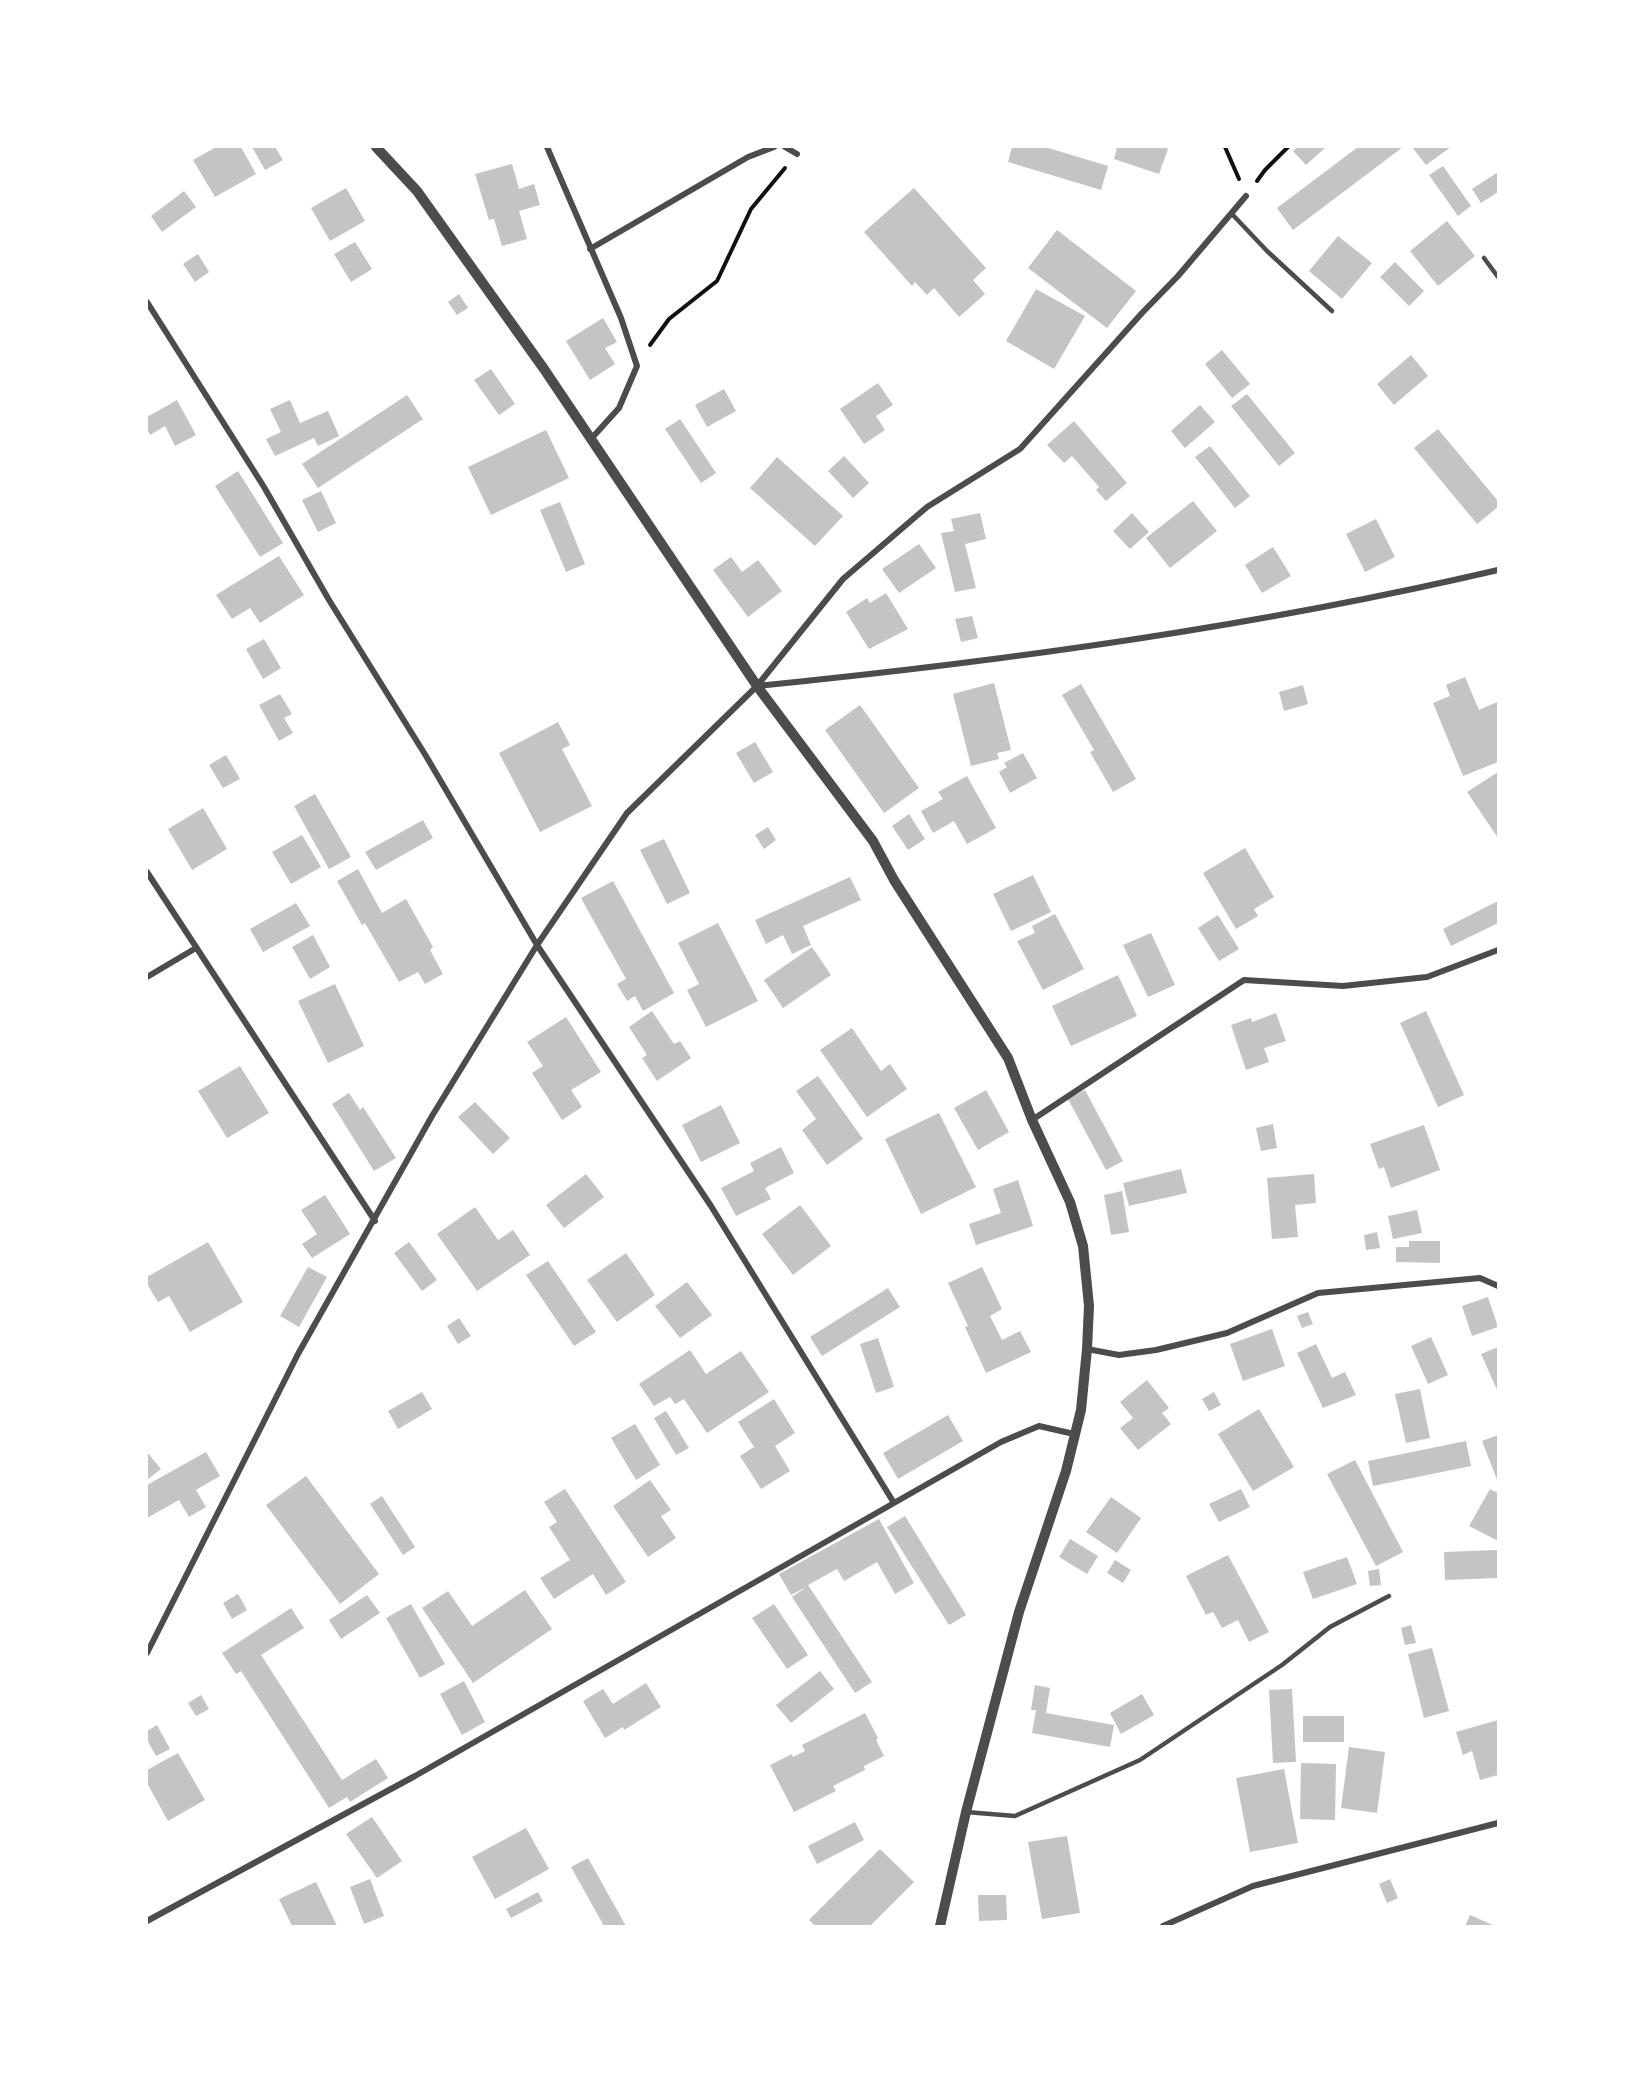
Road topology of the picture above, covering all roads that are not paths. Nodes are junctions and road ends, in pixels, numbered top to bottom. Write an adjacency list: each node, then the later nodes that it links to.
1 (376, 147): 13 (street)
2 (547, 147): 8 (street)
3 (774, 147): 8 (street)
4 (785, 147): 5 (street)
5 (797, 154)
6 (1246, 196): 7 (street)
7 (1232, 214): 12 (lane); 15 (street)
8 (590, 249): 13 (street)
9 (1484, 258): 10 (lane)
10 (1498, 277)
11 (147, 302): 17 (street)
12 (1332, 311)
13 (591, 439): 15 (street)
14 (1498, 570): 15 (street)
15 (757, 686): 17 (street); 21 (street)
16 (147, 872): 18 (street)
17 (537, 945): 22 (street); 26 (street)
18 (196, 948): 20 (street); 22 (street)
19 (1498, 950): 21 (street)
20 (147, 977)
21 (1032, 1120): 24 (street)
22 (375, 1221): 28 (street)
23 (1498, 1286): 24 (street)
24 (1087, 1349): 25 (street)
25 (1074, 1434): 26 (street); 29 (street)
26 (894, 1503): 31 (street)
27 (1389, 1596): 29 (lane)
28 (147, 1653)
29 (966, 1812): 32 (street)
30 (1498, 1822): 33 (street)
31 (147, 1921)
32 (940, 1926)
33 (1163, 1926)

